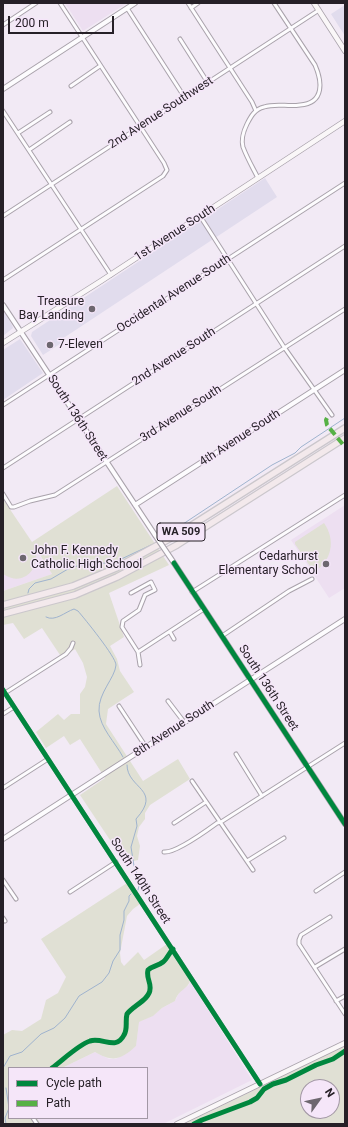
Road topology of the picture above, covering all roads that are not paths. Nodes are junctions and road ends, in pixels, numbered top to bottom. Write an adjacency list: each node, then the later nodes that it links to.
1 (36, 3): 11 (street)
2 (60, 3): 13 (street)
3 (135, 3): 8 (street)
4 (188, 3): 9 (street)
5 (198, 3): 9 (street)
6 (274, 3): 12 (street)
7 (314, 3): 10 (main road)
8 (127, 8): 13 (street); 21 (street)
9 (190, 8): 17 (street)
10 (319, 10): 12 (street, 2nd Avenue Southwest); 15 (main road)
11 (3, 25)
12 (290, 28): 17 (street, 2nd Avenue Southwest); 23 (street)
13 (82, 37): 16 (street); 20 (street)
14 (180, 39): 18 (street)
15 (345, 51)
16 (100, 66): 19 (street); 27 (street)
17 (230, 68): 18 (street, 2nd Avenue Southwest); 23 (street)
18 (208, 83): 21 (street, 2nd Avenue Southwest)
19 (71, 86)
20 (3, 89)
21 (185, 98): 27 (street, 2nd Avenue Southwest)
22 (3, 111): 28 (street)
23 (256, 111): 30 (street)
24 (50, 112): 28 (street)
25 (345, 121): 30 (main road, 1st Avenue South)
26 (70, 122): 29 (street)
27 (140, 126): 32 (street, 2nd Avenue Southwest); 35 (street)
28 (18, 133): 29 (street)
29 (29, 150): 32 (street)
30 (258, 178): 34 (main road, 1st Avenue South)
31 (345, 183): 37 (street, Occidental Avenue South)
32 (52, 185): 33 (street, 2nd Avenue Southwest); 35 (street)
33 (3, 216)
34 (200, 216): 37 (street); 38 (main road, 1st Avenue South)
35 (81, 229): 38 (street); 39 (street)
36 (345, 246): 40 (street, 2nd Avenue South)
37 (228, 259): 40 (street); 47 (street, Occidental Avenue South)
38 (111, 275): 43 (main road, 1st Avenue South)
39 (3, 280)
40 (256, 303): 45 (street); 51 (street, 2nd Avenue South)
41 (3, 305): 43 (street, South 136th Street)
42 (345, 309): 45 (street, 3rd Avenue South)
43 (21, 331): 44 (main road, 1st Avenue South); 47 (street, South 136th Street)
44 (3, 343)
45 (284, 347): 48 (street); 54 (street, 3rd Avenue South)
46 (345, 370): 48 (street, 4th Avenue South)
47 (50, 375): 49 (street, Occidental Avenue South); 51 (street, South 136th Street)
48 (314, 390): 50 (street); 58 (street, 4th Avenue South)
49 (3, 405)
50 (332, 415)
51 (78, 419): 54 (street, South 136th Street); 55 (street, 2nd Avenue South)
52 (345, 428): 62 (highway, WA 509)
53 (345, 438): 64 (highway, WA 509)
54 (106, 462): 56 (street, 3rd Avenue South); 58 (street, South 136th Street)
55 (3, 468)
56 (3, 494)
57 (345, 494): 60 (street)
58 (135, 505): 60 (street, South 136th Street, bridge)
59 (312, 579): 67 (street)
60 (192, 592): 63 (street, South 136th Street)
61 (131, 593): 70 (street)
62 (3, 605)
63 (204, 610): 66 (street); 67 (street, South 136th Street)
64 (3, 614)
65 (345, 619): 72 (street, 8th Avenue South)
66 (170, 632): 68 (street); 70 (street)
67 (222, 636): 72 (street, South 136th Street)
68 (174, 639)
69 (73, 643): 73 (street)
70 (138, 652): 71 (street)
71 (140, 665)
72 (250, 680): 78 (street, 8th Avenue South); 83 (street, South 136th Street)
73 (4, 691): 76 (street, South 140th Street)
74 (168, 701): 78 (street)
75 (119, 706): 80 (street)
76 (14, 707): 77 (street); 82 (street, South 140th Street)
77 (3, 714)
78 (184, 722): 80 (street, 8th Avenue South)
79 (345, 743): 83 (street)
80 (146, 747): 86 (street, 8th Avenue South)
81 (236, 754): 87 (street)
82 (48, 759): 85 (street); 86 (street, South 140th Street)
83 (307, 767): 87 (street); 91 (street, South 136th Street)
84 (192, 782): 88 (street)
85 (3, 788)
86 (72, 794): 93 (street, 8th Avenue South); 96 (street, South 140th Street)
87 (262, 796): 89 (street)
88 (206, 802): 89 (street); 90 (street)
89 (221, 822): 94 (street); 95 (street)
90 (174, 823)
91 (345, 824)
92 (284, 838): 95 (street)
93 (3, 839)
94 (164, 852)
95 (247, 861): 97 (street)
96 (116, 862): 101 (street); 110 (street, South 140th Street)
97 (253, 870)
98 (345, 872): 100 (street)
99 (3, 880): 102 (street)
100 (316, 891)
101 (70, 892)
102 (16, 899)
103 (330, 916): 105 (street)
104 (345, 949): 105 (street)
105 (315, 967): 107 (street)
106 (345, 996): 107 (street)
107 (336, 1001): 108 (street)
108 (345, 1014)
109 (345, 1043): 110 (main road)
110 (260, 1084): 111 (main road)
111 (177, 1124)

